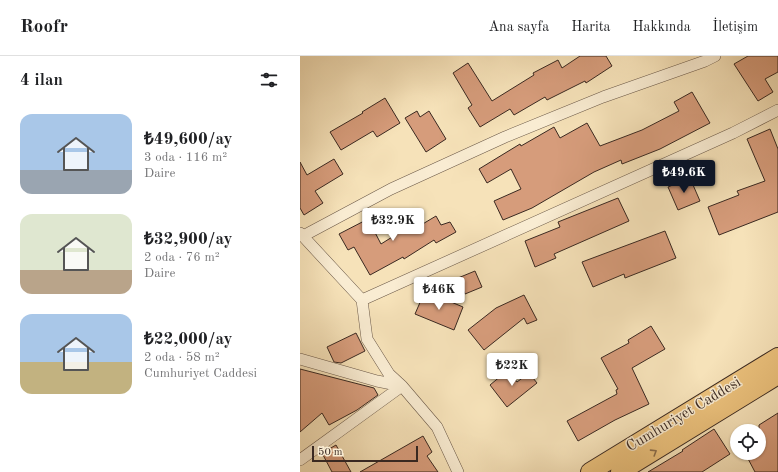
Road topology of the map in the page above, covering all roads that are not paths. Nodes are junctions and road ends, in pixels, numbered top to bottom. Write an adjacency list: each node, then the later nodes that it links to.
1 (715, 56): 3 (street)
2 (778, 110): 4 (street)
3 (302, 234): 4 (street)
4 (362, 300): 8 (street)
5 (778, 357): 11 (main road, Cumhuriyet Caddesi)
6 (300, 359): 8 (street)
7 (778, 375): 12 (main road, Cumhuriyet Caddesi, one-way to 7)
8 (402, 386): 9 (street); 10 (street)
9 (300, 460)
10 (458, 472)
11 (590, 472)
12 (620, 472)

